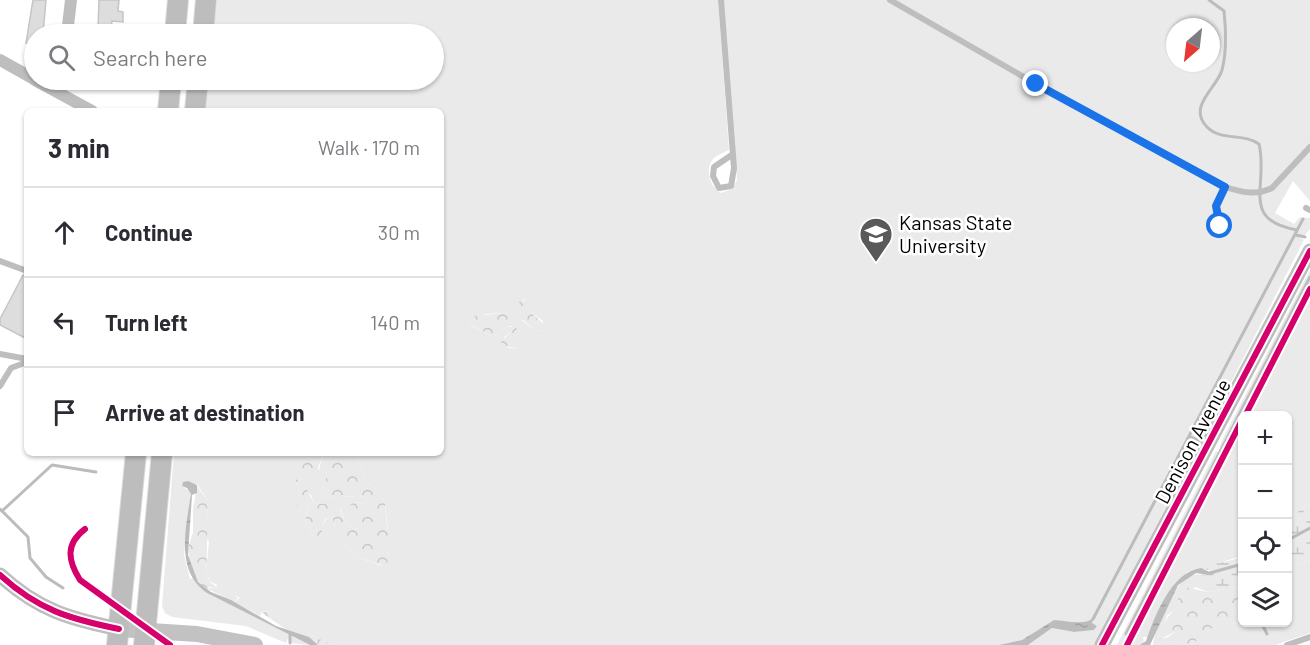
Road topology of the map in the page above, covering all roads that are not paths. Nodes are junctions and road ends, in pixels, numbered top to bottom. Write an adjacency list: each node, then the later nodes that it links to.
1 (70, 0): 6 (street)
2 (178, 0): 7 (highway)
3 (206, 0): 8 (highway)
4 (721, 0): 18 (lane)
5 (890, 0): 19 (lane)
6 (68, 24)
7 (176, 24)
8 (204, 24)
9 (0, 60): 10 (street)
10 (24, 73)
11 (60, 90): 14 (street)
12 (170, 90): 15 (highway)
13 (197, 90): 16 (highway)
14 (87, 108)
15 (168, 108)
16 (195, 108)
17 (1310, 147): 19 (lane)
18 (732, 154): 18 (lane)
19 (1225, 187): 20 (lane)
20 (1220, 226)
21 (1310, 251): 35 (street, Denison Avenue)
22 (0, 261): 23 (lane)
23 (24, 270)
24 (0, 354): 25 (lane)
25 (24, 360)
26 (24, 362): 27 (lane)
27 (0, 386)
28 (136, 456): 31 (highway)
29 (162, 456): 33 (highway)
30 (0, 575): 31 (street)
31 (118, 637): 33 (main road)
32 (1310, 637): 36 (lane)
33 (145, 639): 34 (main road)
34 (255, 645)
35 (1102, 645)
36 (1287, 645)

